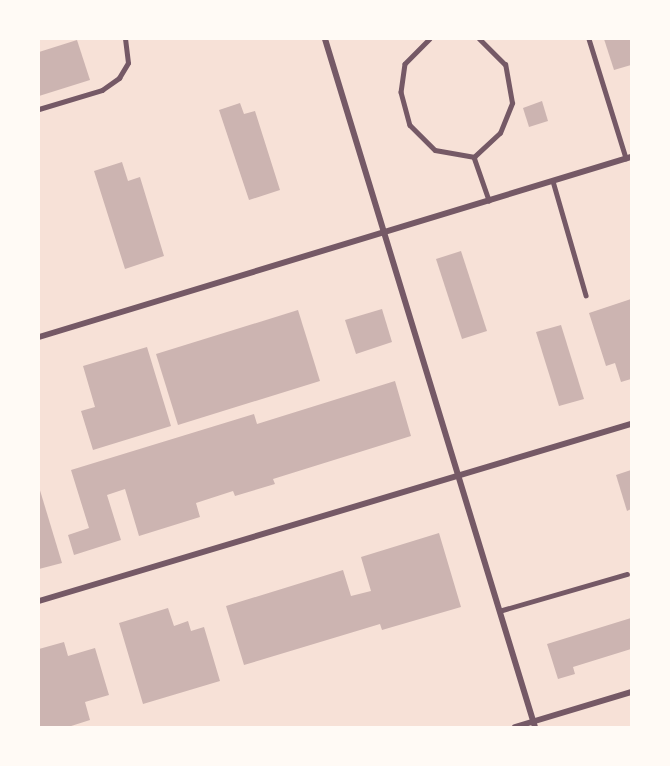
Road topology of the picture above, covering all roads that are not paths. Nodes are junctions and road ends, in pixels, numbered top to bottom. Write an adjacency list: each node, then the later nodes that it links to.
1 (125, 39): 6 (lane)
2 (325, 39): 11 (street)
3 (430, 39): 7 (lane)
4 (479, 39): 7 (lane)
5 (589, 39): 8 (lane)
6 (39, 109)
7 (474, 158): 10 (lane)
8 (629, 158): 9 (street)
9 (553, 181): 10 (street); 12 (lane)
10 (489, 200): 11 (street)
11 (382, 232): 13 (street); 15 (street)
12 (586, 295)
13 (39, 337)
14 (631, 423): 15 (street)
15 (458, 475): 17 (street); 18 (street)
16 (627, 574): 18 (lane)
17 (39, 602)
18 (499, 611): 20 (street)
19 (631, 692): 20 (street)
20 (534, 724): 21 (street)
21 (515, 727)

